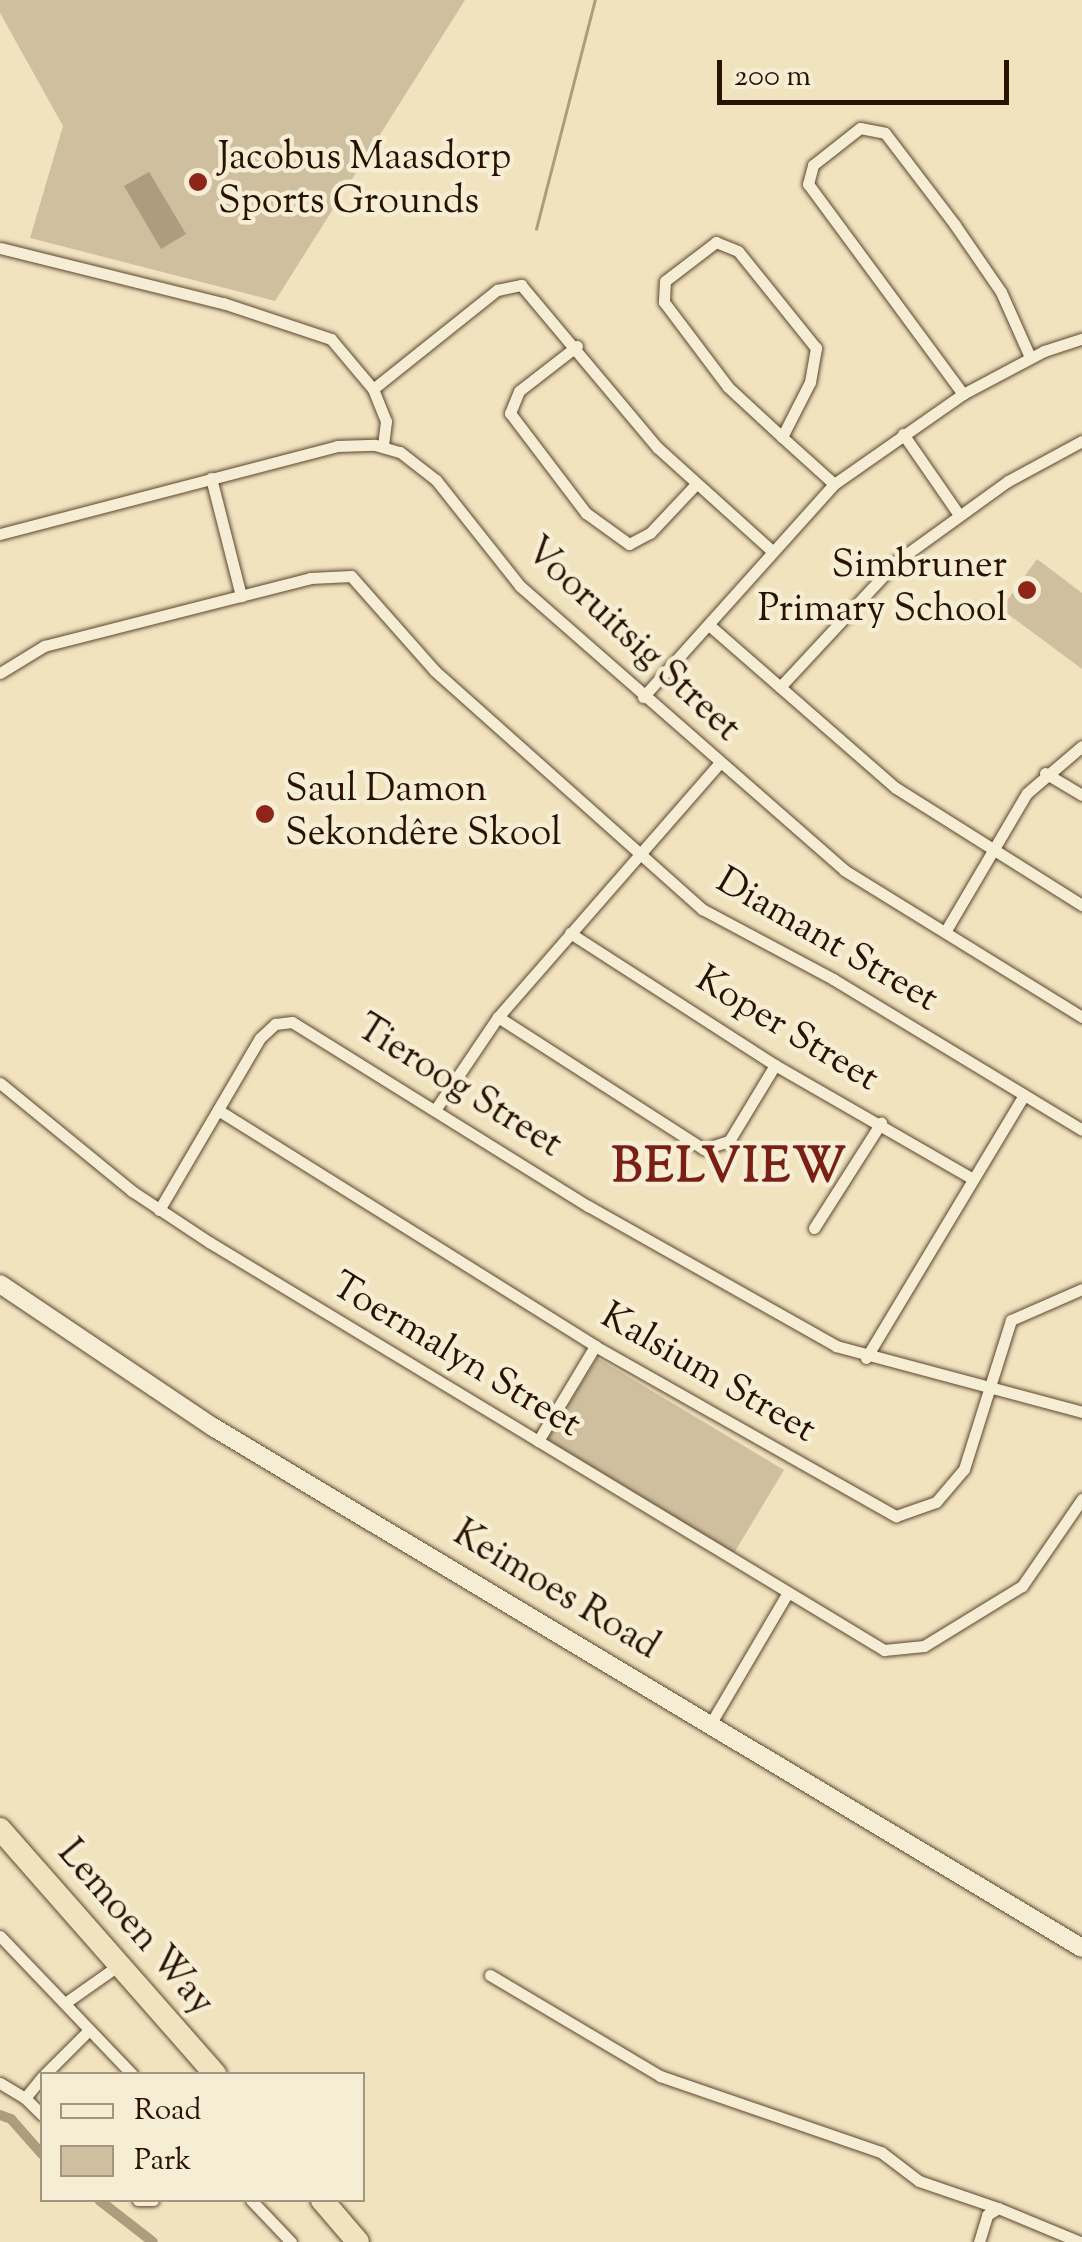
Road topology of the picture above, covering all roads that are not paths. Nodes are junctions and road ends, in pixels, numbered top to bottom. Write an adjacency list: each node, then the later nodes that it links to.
1 (0, 248): 5 (street)
2 (1082, 339): 4 (street)
3 (576, 346): 5 (street); 12 (street); 12 (street)
4 (1030, 357): 6 (street); 6 (street)
5 (373, 389): 10 (street)
6 (963, 394): 7 (street)
7 (903, 434): 13 (street); 14 (street)
8 (782, 437): 8 (street); 13 (street)
9 (1082, 441): 14 (street)
10 (383, 446): 11 (street, Vooruitsig Street); 21 (street, Vooruitsig Street)
11 (210, 478): 15 (street, Vooruitsig Street); 17 (street)
12 (696, 484): 16 (street)
13 (834, 484): 16 (street)
14 (959, 514): 20 (street)
15 (0, 534)
16 (772, 551): 18 (street)
17 (241, 596): 19 (street, Diamant Street); 27 (street, Diamant Street)
18 (708, 625): 20 (street); 21 (street)
19 (0, 673)
20 (780, 687): 26 (street)
21 (644, 698): 23 (street, Vooruitsig Street)
22 (1082, 746): 24 (street)
23 (720, 764): 27 (street); 30 (street, Vooruitsig Street)
24 (1045, 773): 25 (street); 26 (street)
25 (1082, 795)
26 (991, 851): 28 (street); 30 (street)
27 (640, 854): 29 (street); 35 (street, Diamant Street)
28 (1082, 905)
29 (570, 932): 31 (street); 33 (street, Koper Street)
30 (945, 932): 32 (street, Vooruitsig Street)
31 (498, 1017): 33 (street); 37 (street)
32 (1082, 1017)
33 (775, 1064): 38 (street, Koper Street)
34 (0, 1083): 41 (street, Toermalyn Street)
35 (1024, 1094): 39 (street, Diamant Street); 40 (street)
36 (218, 1110): 37 (street, Tieroog Street); 41 (street, Tieroog Street); 45 (street, Kalsium Street)
37 (435, 1110): 46 (street, Tieroog Street)
38 (880, 1122): 40 (street, Koper Street); 42 (street)
39 (1082, 1130)
40 (973, 1179): 46 (street)
41 (159, 1210): 49 (street, Toermalyn Street)
42 (814, 1228)
43 (0, 1284): 52 (street, Keimoes Road)
44 (1082, 1289): 47 (street, Kalsium Street)
45 (595, 1346): 47 (street, Kalsium Street); 49 (street)
46 (866, 1358): 47 (street, Tieroog Street)
47 (990, 1387): 48 (street, Tieroog Street)
48 (1082, 1412)
49 (538, 1442): 51 (street, Toermalyn Street)
50 (1082, 1499): 51 (street, Toermalyn Street)
51 (787, 1594): 52 (street)
52 (711, 1723): 55 (street, Keimoes Road)
53 (0, 1830): 56 (highway, Lemoen Way)
54 (0, 1936): 58 (street)
55 (1082, 1948)
56 (120, 1965): 58 (street); 62 (highway, Lemoen Way)
57 (490, 1975): 69 (street)
58 (65, 2003): 59 (street)
59 (89, 2030): 60 (street); 61 (street)
60 (48, 2072)
61 (130, 2072)
62 (212, 2072)
63 (40, 2081): 65 (street)
64 (0, 2083): 65 (street)
65 (25, 2098): 66 (street)
66 (40, 2112)
67 (253, 2202): 70 (street)
68 (324, 2202): 71 (highway)
69 (1003, 2210): 72 (street); 73 (street)
70 (291, 2242)
71 (358, 2242)
72 (978, 2242)
73 (1080, 2242)

